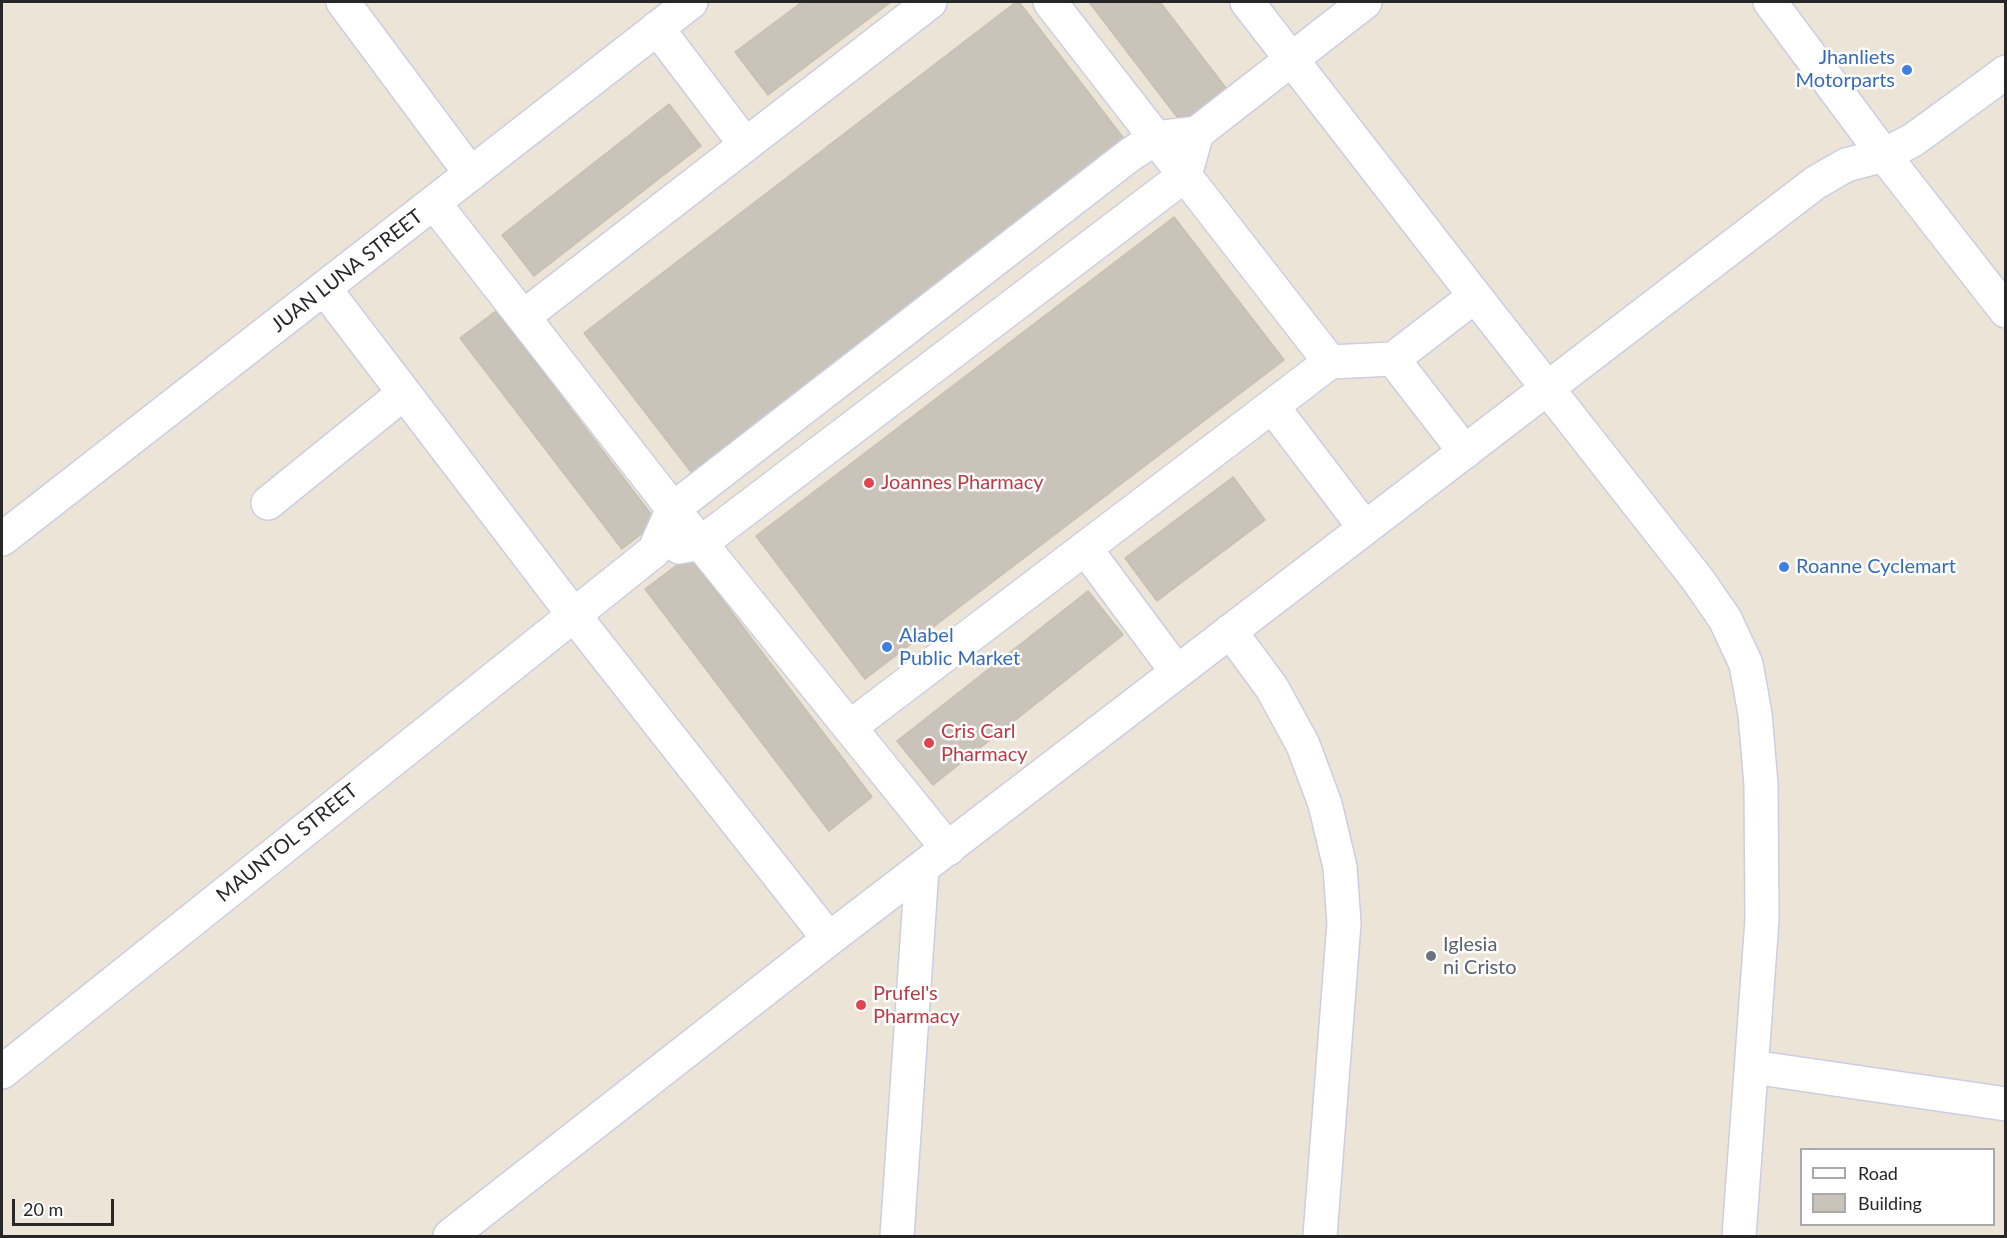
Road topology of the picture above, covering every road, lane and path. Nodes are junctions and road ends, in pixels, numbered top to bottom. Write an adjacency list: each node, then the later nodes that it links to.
1 (343, 2): 15 (street)
2 (691, 2): 8 (street, JUAN LUNA STREET)
3 (930, 2): 13 (street)
4 (1050, 2): 12 (street)
5 (1247, 2): 9 (street)
6 (1365, 2): 9 (street)
7 (1770, 2): 14 (street)
8 (657, 28): 13 (street); 15 (street, JUAN LUNA STREET)
9 (1292, 60): 11 (street); 19 (street)
10 (2006, 72): 14 (street)
11 (1197, 134): 12 (street); 16 (street)
12 (1156, 138): 16 (street); 21 (street)
13 (745, 144): 22 (street)
14 (1884, 155): 20 (street); 26 (street)
15 (471, 174): 17 (street, JUAN LUNA STREET)
16 (1185, 175): 23 (street); 25 (street)
17 (434, 203): 18 (street, JUAN LUNA STREET); 22 (street)
18 (324, 288): 27 (street); 33 (street, JUAN LUNA STREET)
19 (1475, 296): 24 (street); 26 (street)
20 (2006, 311)
21 (922, 316): 23 (street); 31 (street)
22 (523, 317): 31 (street)
23 (950, 353): 34 (street)
24 (1393, 359): 25 (street); 29 (street)
25 (1330, 362): 28 (street)
26 (1547, 388): 29 (street); 44 (street)
27 (404, 393): 30 (street); 37 (street)
28 (1272, 406): 32 (street); 35 (street)
29 (1465, 452): 32 (street)
30 (268, 503)
31 (673, 509): 34 (street); 36 (street)
32 (1365, 528): 38 (street)
33 (2, 539)
34 (701, 543): 36 (street); 40 (street)
35 (1085, 548): 39 (street); 40 (street)
36 (654, 551): 37 (street, MAUNTOL STREET)
37 (573, 615): 43 (street); 45 (street, MAUNTOL STREET)
38 (1230, 631): 39 (street); 49 (street)
39 (1177, 672): 41 (street)
40 (850, 727): 41 (street)
41 (948, 849): 42 (street)
42 (922, 868): 43 (street); 48 (street)
43 (830, 939): 47 (street)
44 (1752, 1067): 46 (street); 50 (street)
45 (2, 1072)
46 (2006, 1104)
47 (450, 1236)
48 (897, 1236)
49 (1320, 1236)
50 (1739, 1236)

